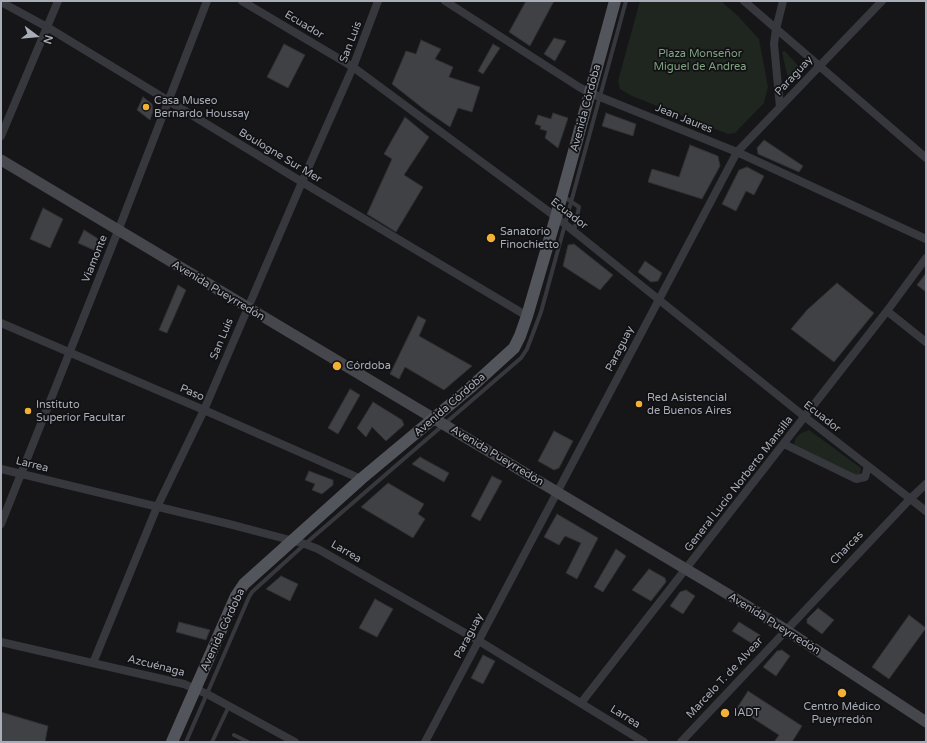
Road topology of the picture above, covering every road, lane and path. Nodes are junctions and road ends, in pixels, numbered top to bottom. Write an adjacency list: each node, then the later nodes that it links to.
1 (58, 1): 12 (street)
2 (207, 1): 17 (street, Viamonte)
3 (242, 1): 15 (street, Ecuador)
4 (378, 1): 15 (street, San Luis)
5 (445, 1): 16 (street, Jean Jaures)
6 (615, 1): 16 (main road, Avenida Córdoba)
7 (626, 1): 16 (lane, Avenida Córdoba)
8 (744, 1): 13 (street)
9 (783, 1): 13 (street)
10 (882, 1): 14 (street, Paraguay)
11 (1, 2): 12 (street, Boulogne Sur Mer)
12 (47, 27): 17 (street, Boulogne Sur Mer); 19 (street)
13 (776, 29): 14 (street); 18 (street)
14 (819, 66): 18 (street, Paraguay); 21 (street)
15 (353, 67): 23 (street, San Luis); 25 (street, Ecuador)
16 (595, 95): 20 (street, Jean Jaures); 24 (main road, Avenida Córdoba)
17 (168, 101): 23 (street, Boulogne Sur Mer); 26 (street, Viamonte)
18 (780, 107): 20 (street, Paraguay)
19 (1, 136)
20 (736, 152): 28 (street, Jean Jaures); 30 (street, Paraguay)
21 (926, 158)
22 (1, 160): 26 (main road, Avenida Pueyrredón)
23 (302, 182): 31 (street, San Luis); 33 (street, Boulogne Sur Mer)
24 (566, 198): 25 (main road, Avenida Córdoba); 27 (lane)
25 (560, 220): 27 (street, Ecuador); 33 (main road, Avenida Córdoba); 39 (lane, Avenida Córdoba)
26 (118, 231): 31 (main road, Avenida Pueyrredón); 36 (street, Viamonte)
27 (574, 231): 30 (street, Ecuador)
28 (926, 239)
29 (926, 258): 32 (street, General Lucio Norberto Mansilla)
30 (658, 298): 38 (street, Ecuador); 47 (street, Paraguay)
31 (248, 309): 37 (street, San Luis); 39 (main road, Avenida Pueyrredón)
32 (887, 311): 35 (street); 38 (street, General Lucio Norberto Mansilla)
33 (526, 316): 39 (main road, Avenida Córdoba)
34 (1, 323): 36 (street, Paso)
35 (926, 342)
36 (69, 352): 37 (street, Paso); 43 (street, Viamonte)
37 (204, 410): 44 (street, Paso); 49 (street, San Luis)
38 (805, 417): 40 (street, General Lucio Norberto Mansilla); 41 (street, Ecuador)
39 (439, 422): 44 (main road, Avenida Córdoba); 46 (lane, Avenida Córdoba); 47 (main road, Avenida Pueyrredón)
40 (784, 444): 41 (street); 54 (street, General Lucio Norberto Mansilla)
41 (868, 466): 48 (street, Ecuador)
42 (1, 469): 43 (street, Larrea)
43 (21, 474): 49 (street, Larrea); 51 (street, Viamonte)
44 (361, 479): 46 (lane, Paso); 52 (main road, Avenida Córdoba)
45 (926, 484): 48 (street, Charcas)
46 (374, 485): 53 (lane, Avenida Córdoba)
47 (558, 493): 54 (main road, Avenida Pueyrredón); 56 (street, Paraguay)
48 (910, 499): 50 (street, Ecuador); 55 (street, Charcas)
49 (157, 507): 52 (street, Larrea); 58 (street, San Luis)
50 (926, 511)
51 (1, 524)
52 (292, 540): 53 (street, Larrea); 59 (main road, Avenida Córdoba)
53 (305, 544): 56 (street, Larrea); 60 (lane, Avenida Córdoba)
54 (686, 569): 55 (main road, Avenida Pueyrredón); 61 (street, General Lucio Norberto Mansilla)
55 (786, 630): 63 (main road, Avenida Pueyrredón); 72 (street, Marcelo T. de Alvear)
56 (479, 641): 61 (street, Larrea); 70 (street, Paraguay)
57 (1, 642): 58 (street, Azcuénaga)
58 (93, 663): 59 (street, Azcuénaga)
59 (196, 689): 60 (street, Azcuénaga); 65 (main road, Avenida Córdoba)
60 (207, 694): 62 (street, Azcuénaga); 66 (lane, Avenida Córdoba)
61 (581, 703): 71 (street, Larrea)
62 (229, 706): 67 (lane); 69 (street, Azcuénaga)
63 (926, 722)
64 (234, 735): 68 (lane)
65 (172, 742)
66 (186, 742)
67 (212, 742)
68 (248, 742)
69 (296, 742)
70 (425, 742)
71 (644, 742)
72 (681, 742)

